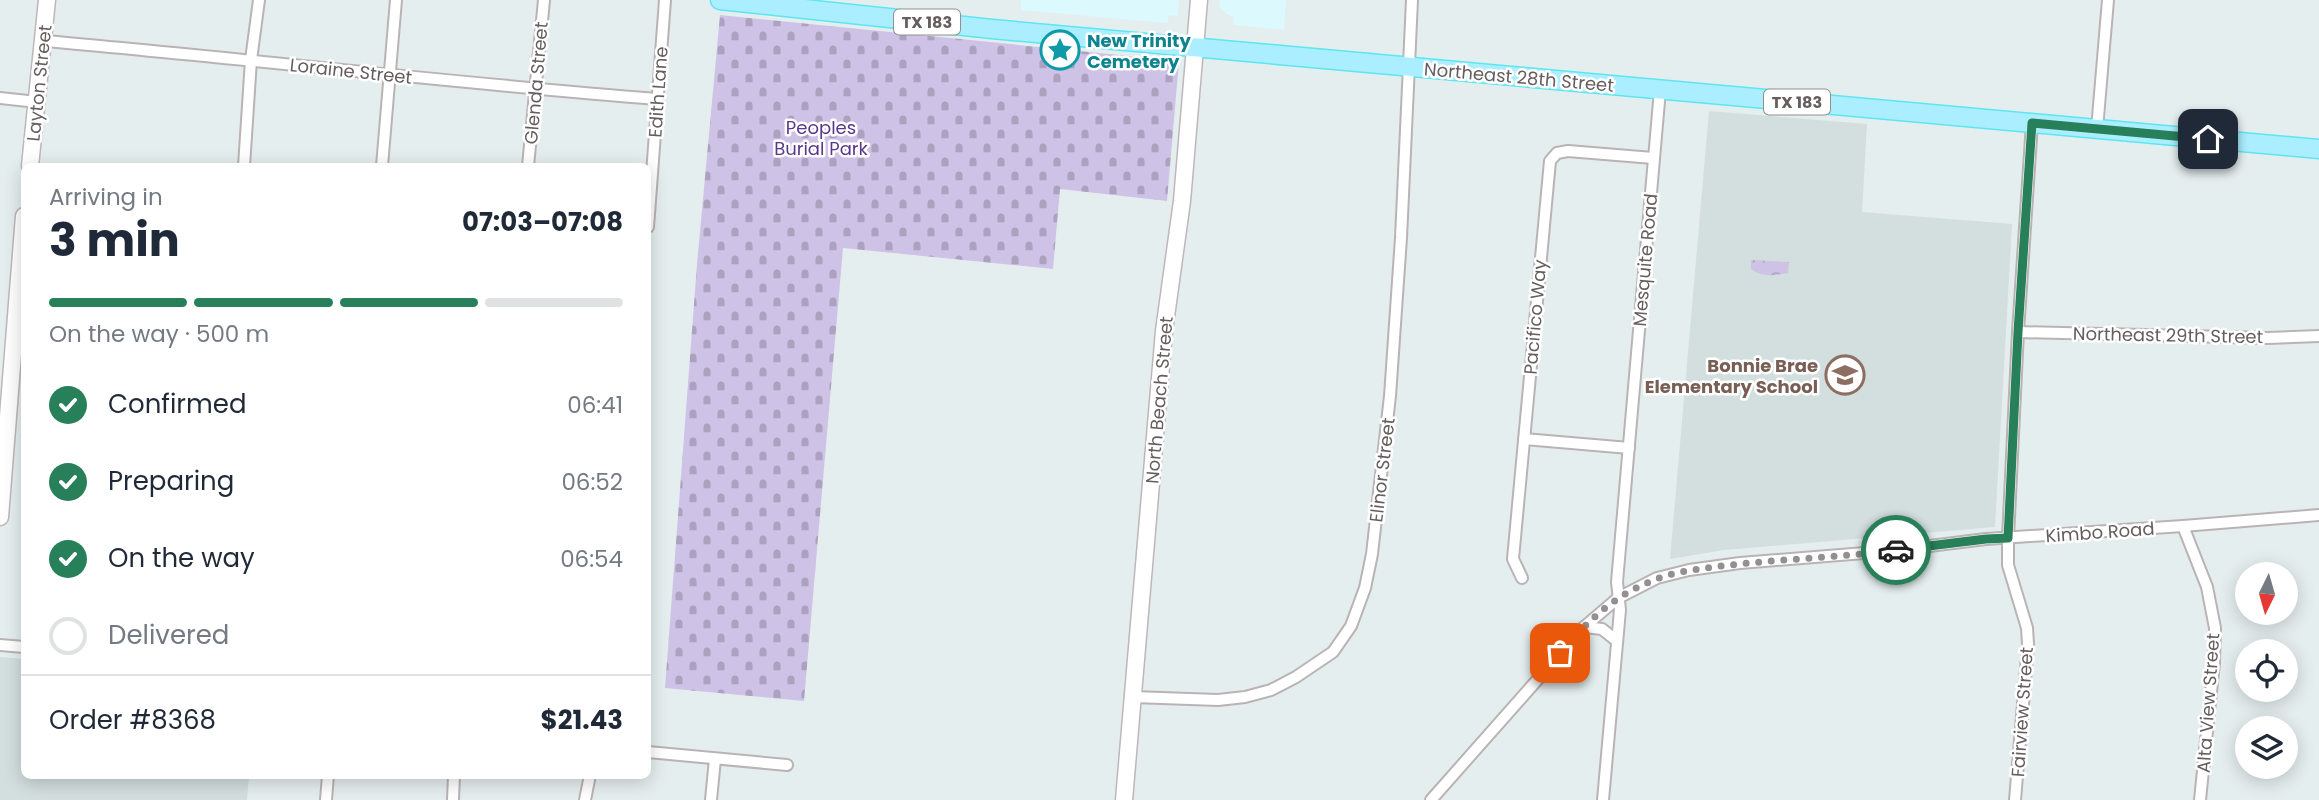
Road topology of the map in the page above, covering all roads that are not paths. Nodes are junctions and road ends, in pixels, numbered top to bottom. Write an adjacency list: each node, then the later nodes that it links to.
1 (47, 0): 10 (main road, Layton Street)
2 (258, 0): 12 (street)
3 (397, 0): 14 (street)
4 (544, 0): 15 (street, Glenda Street)
5 (664, 0): 18 (street, Edith Lane)
6 (720, 0): 11 (main road, Northeast 28th Street / TX 183)
7 (1199, 0): 11 (main road, North Beach Street)
8 (1412, 0): 13 (street, Elinor Street)
9 (2108, 0): 21 (street)
10 (45, 41): 12 (street, Loraine Street); 19 (main road, Layton Street)
11 (1196, 48): 13 (main road, Northeast 28th Street / TX 183); 45 (main road, North Beach Street)
12 (251, 60): 14 (street, Loraine Street); 25 (street)
13 (1410, 67): 16 (main road, Northeast 28th Street / TX 183); 45 (street, Elinor Street)
14 (391, 76): 15 (street, Loraine Street); 26 (street)
15 (534, 89): 18 (street, Loraine Street); 27 (street, Glenda Street)
16 (1660, 90): 20 (main road, Northeast 28th Street / TX 183); 23 (street, Mesquite Road)
17 (0, 98): 19 (street)
18 (657, 99): 28 (street, Edith Lane)
19 (37, 102): 24 (main road, Layton Street)
20 (2032, 123): 21 (main road, Northeast 28th Street / TX 183); 30 (street, Fairview Street)
21 (2097, 129): 22 (main road, Northeast 28th Street / TX 183)
22 (2319, 149)
23 (1653, 158): 33 (street, Pacifico Way); 34 (street, Mesquite Road)
24 (30, 163)
25 (244, 163)
26 (382, 163)
27 (528, 163)
28 (651, 184)
29 (21, 283): 32 (main road)
30 (2018, 332): 31 (street, Northeast 29th Street); 38 (street, Fairview Street)
31 (2319, 336)
32 (4, 418): 36 (main road)
33 (1524, 439): 34 (street); 39 (street, Pacifico Way)
34 (1629, 448): 40 (street, Mesquite Road)
35 (2319, 514): 37 (street, Kimbo Road)
36 (0, 517)
37 (2183, 526): 38 (street, Kimbo Road); 60 (street, Alta View Street)
38 (2008, 538): 40 (street, Kimbo Road); 59 (street, Fairview Street)
39 (1522, 578)
40 (1618, 598): 41 (street, Kimbo Road); 42 (street, Mesquite Road)
41 (1584, 627): 42 (street); 57 (street, Kimbo Road)
42 (1617, 640): 58 (street, Mesquite Road)
43 (0, 645): 44 (street)
44 (21, 647)
45 (1133, 697): 56 (main road, North Beach Street)
46 (651, 752): 47 (street)
47 (715, 759): 48 (street); 55 (street)
48 (787, 765)
49 (328, 779): 52 (street)
50 (454, 779): 53 (street)
51 (589, 779): 54 (street)
52 (326, 800)
53 (453, 800)
54 (585, 800)
55 (711, 800)
56 (1124, 800)
57 (1431, 800)
58 (1603, 800)
59 (2015, 800)
60 (2200, 800)

